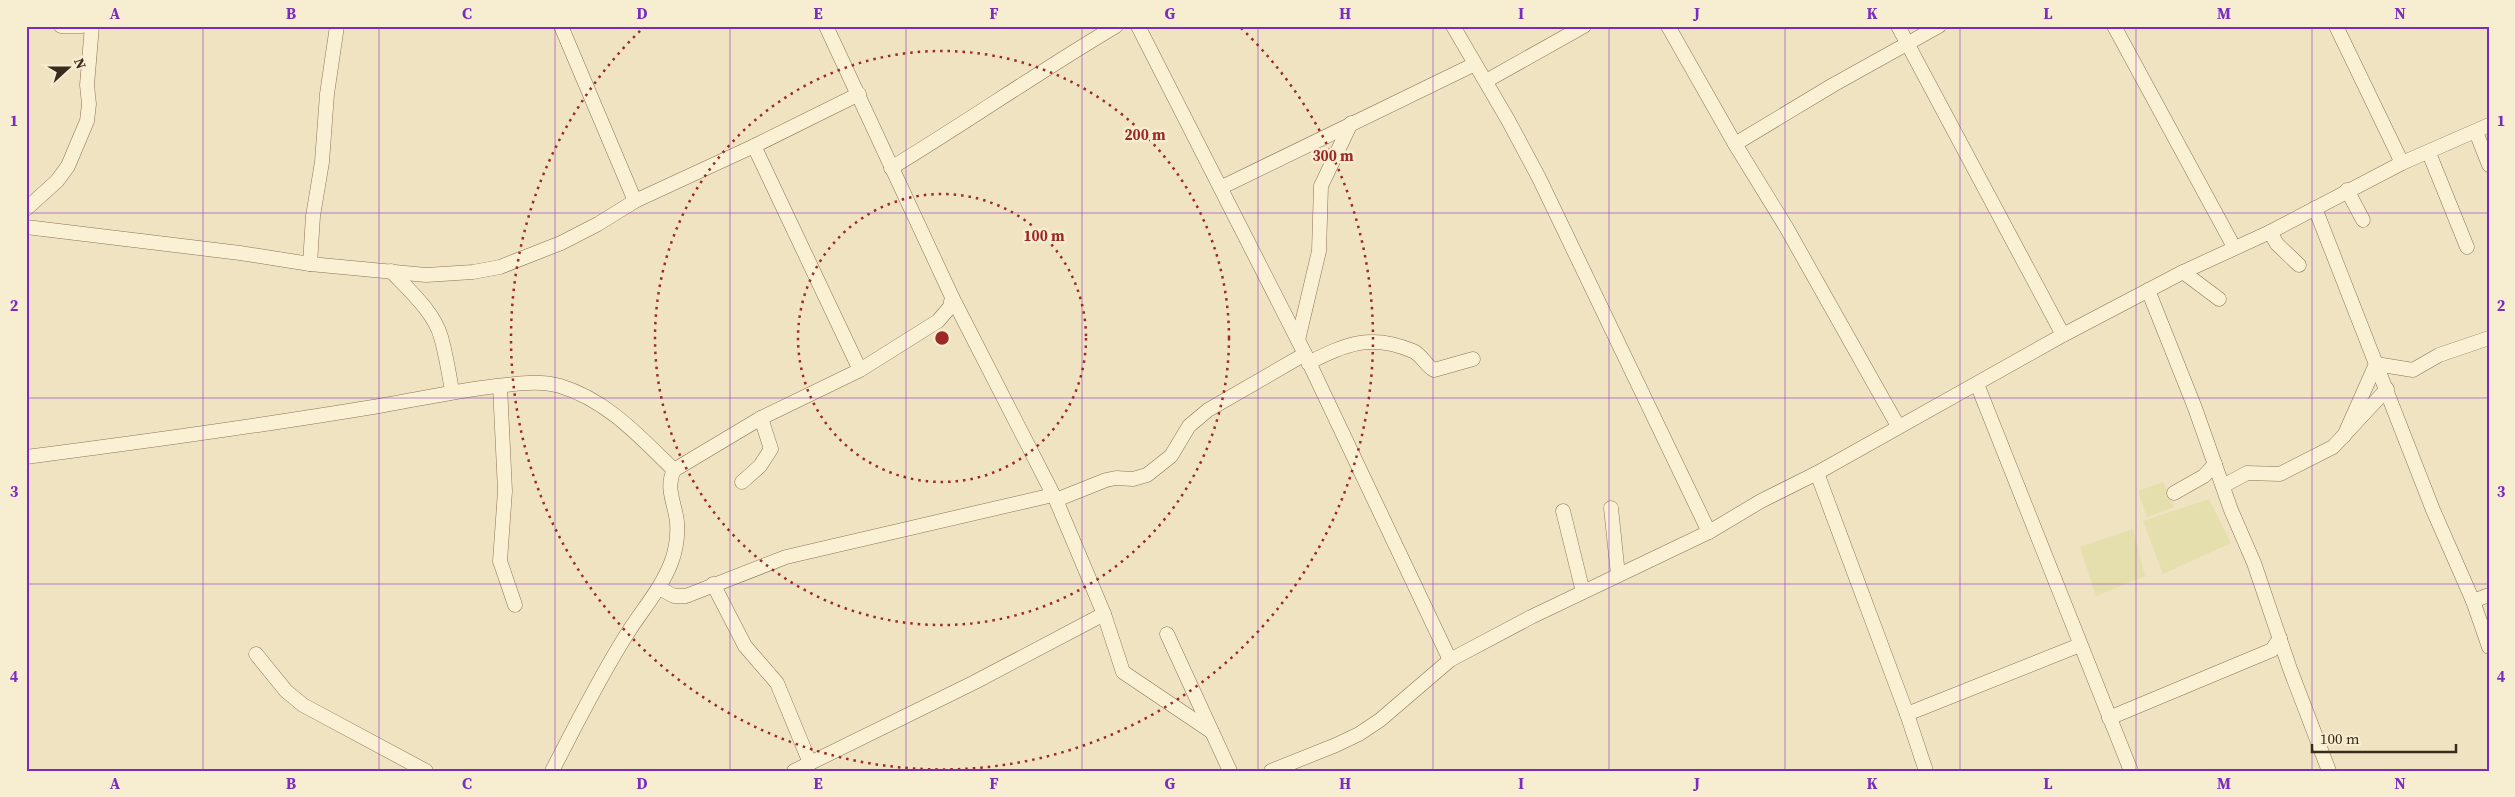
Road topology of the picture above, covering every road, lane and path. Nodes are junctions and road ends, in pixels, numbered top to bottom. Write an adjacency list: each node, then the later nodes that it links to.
1 (61, 26): 2 (street)
2 (82, 26)
3 (92, 26): 33 (street)
4 (337, 26): 39 (street)
5 (561, 26): 31 (street)
6 (826, 26): 19 (street)
7 (1116, 26): 28 (street)
8 (1138, 26): 29 (street)
9 (1453, 26): 17 (street)
10 (1584, 26): 18 (street)
11 (1668, 26): 23 (street)
12 (1898, 26): 16 (street)
13 (1939, 26): 16 (street)
14 (2114, 26): 37 (street)
15 (2336, 26): 26 (street)
16 (1907, 43): 23 (street); 46 (street)
17 (1475, 64): 18 (street); 20 (street)
18 (1486, 81): 70 (street)
19 (859, 94): 24 (street); 28 (street)
20 (1351, 122): 29 (street); 48 (street)
21 (2489, 125): 22 (street)
22 (2476, 132): 25 (street); 27 (street)
23 (1735, 144): 58 (street)
24 (754, 146): 31 (street); 52 (street)
25 (2429, 152): 26 (street); 38 (street)
26 (2402, 163): 30 (street)
27 (2489, 165)
28 (892, 168): 44 (street)
29 (1222, 187): 48 (street)
30 (2347, 190): 32 (street); 34 (street)
31 (635, 201): 41 (street)
32 (2315, 208): 36 (street); 51 (street)
33 (26, 209)
34 (2363, 220)
35 (26, 227): 39 (street)
36 (2270, 232): 37 (street); 40 (street)
37 (2234, 247): 42 (street)
38 (2468, 248)
39 (310, 264): 41 (street)
40 (2299, 266)
41 (391, 271): 56 (street)
42 (2183, 272): 43 (street); 45 (street)
43 (2148, 290): 46 (street); 61 (street)
44 (952, 296): 52 (street); 67 (street)
45 (2219, 299)
46 (2063, 335): 53 (street)
47 (2489, 338): 51 (street)
48 (1298, 340): 49 (street)
49 (1307, 359): 50 (street); 67 (street); 84 (street)
50 (1473, 359)
51 (2376, 364): 55 (street); 59 (street)
52 (860, 370): 57 (street)
53 (1977, 384): 58 (street); 81 (street)
54 (500, 386): 56 (street); 62 (street); 77 (street)
55 (2387, 389): 59 (street); 76 (street)
56 (452, 391): 60 (street)
57 (761, 418): 62 (street); 64 (street)
58 (1898, 426): 63 (street)
59 (2344, 436): 65 (street)
60 (26, 457)
61 (2215, 464): 65 (street); 66 (street)
62 (674, 470): 73 (street)
63 (1818, 473): 70 (street); 85 (street)
64 (742, 482)
65 (2223, 486): 80 (street)
66 (2174, 493)
67 (1054, 498): 72 (street); 78 (street)
68 (1611, 508): 71 (street)
69 (1563, 511): 74 (street)
70 (1709, 532): 71 (street)
71 (1618, 575): 74 (street)
72 (713, 584): 73 (street); 88 (street)
73 (659, 588): 90 (street)
74 (1583, 592): 84 (street)
75 (2489, 595): 76 (street)
76 (2473, 601): 82 (street)
77 (515, 605)
78 (1104, 614): 87 (street); 88 (street)
79 (1167, 634): 87 (street)
80 (2280, 638): 86 (street); 96 (street)
81 (2080, 645): 85 (street); 86 (street)
82 (2489, 647)
83 (256, 654): 89 (street)
84 (1450, 660): 93 (street)
85 (1907, 714): 94 (street)
86 (2109, 718): 95 (street)
87 (1212, 732): 92 (street)
88 (810, 763): 91 (street)
89 (426, 771)
90 (552, 771)
91 (794, 771)
92 (1230, 771)
93 (1271, 771)
94 (1926, 771)
95 (2131, 771)
96 (2329, 771)

